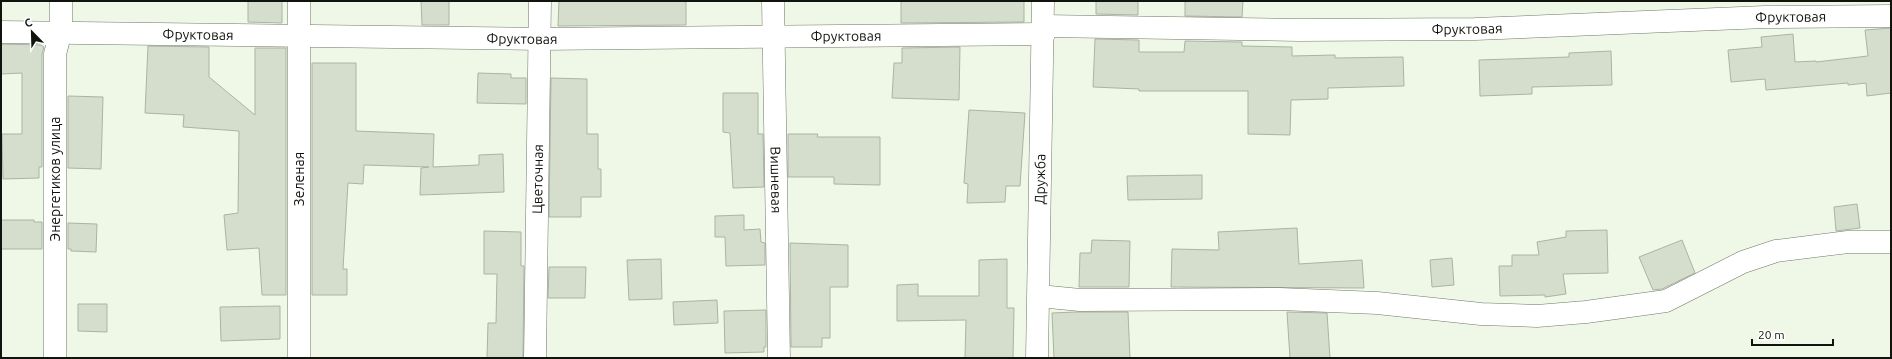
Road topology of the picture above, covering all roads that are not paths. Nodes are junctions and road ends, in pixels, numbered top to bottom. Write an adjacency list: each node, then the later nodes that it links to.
1 (61, 1): 8 (street, Энергетиков улица)
2 (299, 1): 10 (street, Зеленая)
3 (540, 1): 12 (street, Цветочная)
4 (773, 1): 11 (street, Вишневая)
5 (1043, 1): 7 (street, Дружба)
6 (1891, 16): 7 (street, Фруктовая)
7 (1044, 30): 11 (street, Фруктовая); 14 (street, Дружба)
8 (61, 31): 9 (street, Фруктовая); 10 (street, Фруктовая); 15 (street, Энергетиков улица)
9 (1, 32)
10 (299, 35): 12 (street, Фруктовая); 16 (street, Зеленая)
11 (773, 37): 12 (street, Фруктовая); 18 (street, Вишневая)
12 (540, 39): 17 (street, Цветочная)
13 (1891, 242): 14 (street)
14 (1039, 296): 19 (street, Дружба)
15 (55, 358)
16 (299, 358)
17 (535, 358)
18 (779, 358)
19 (1037, 358)

